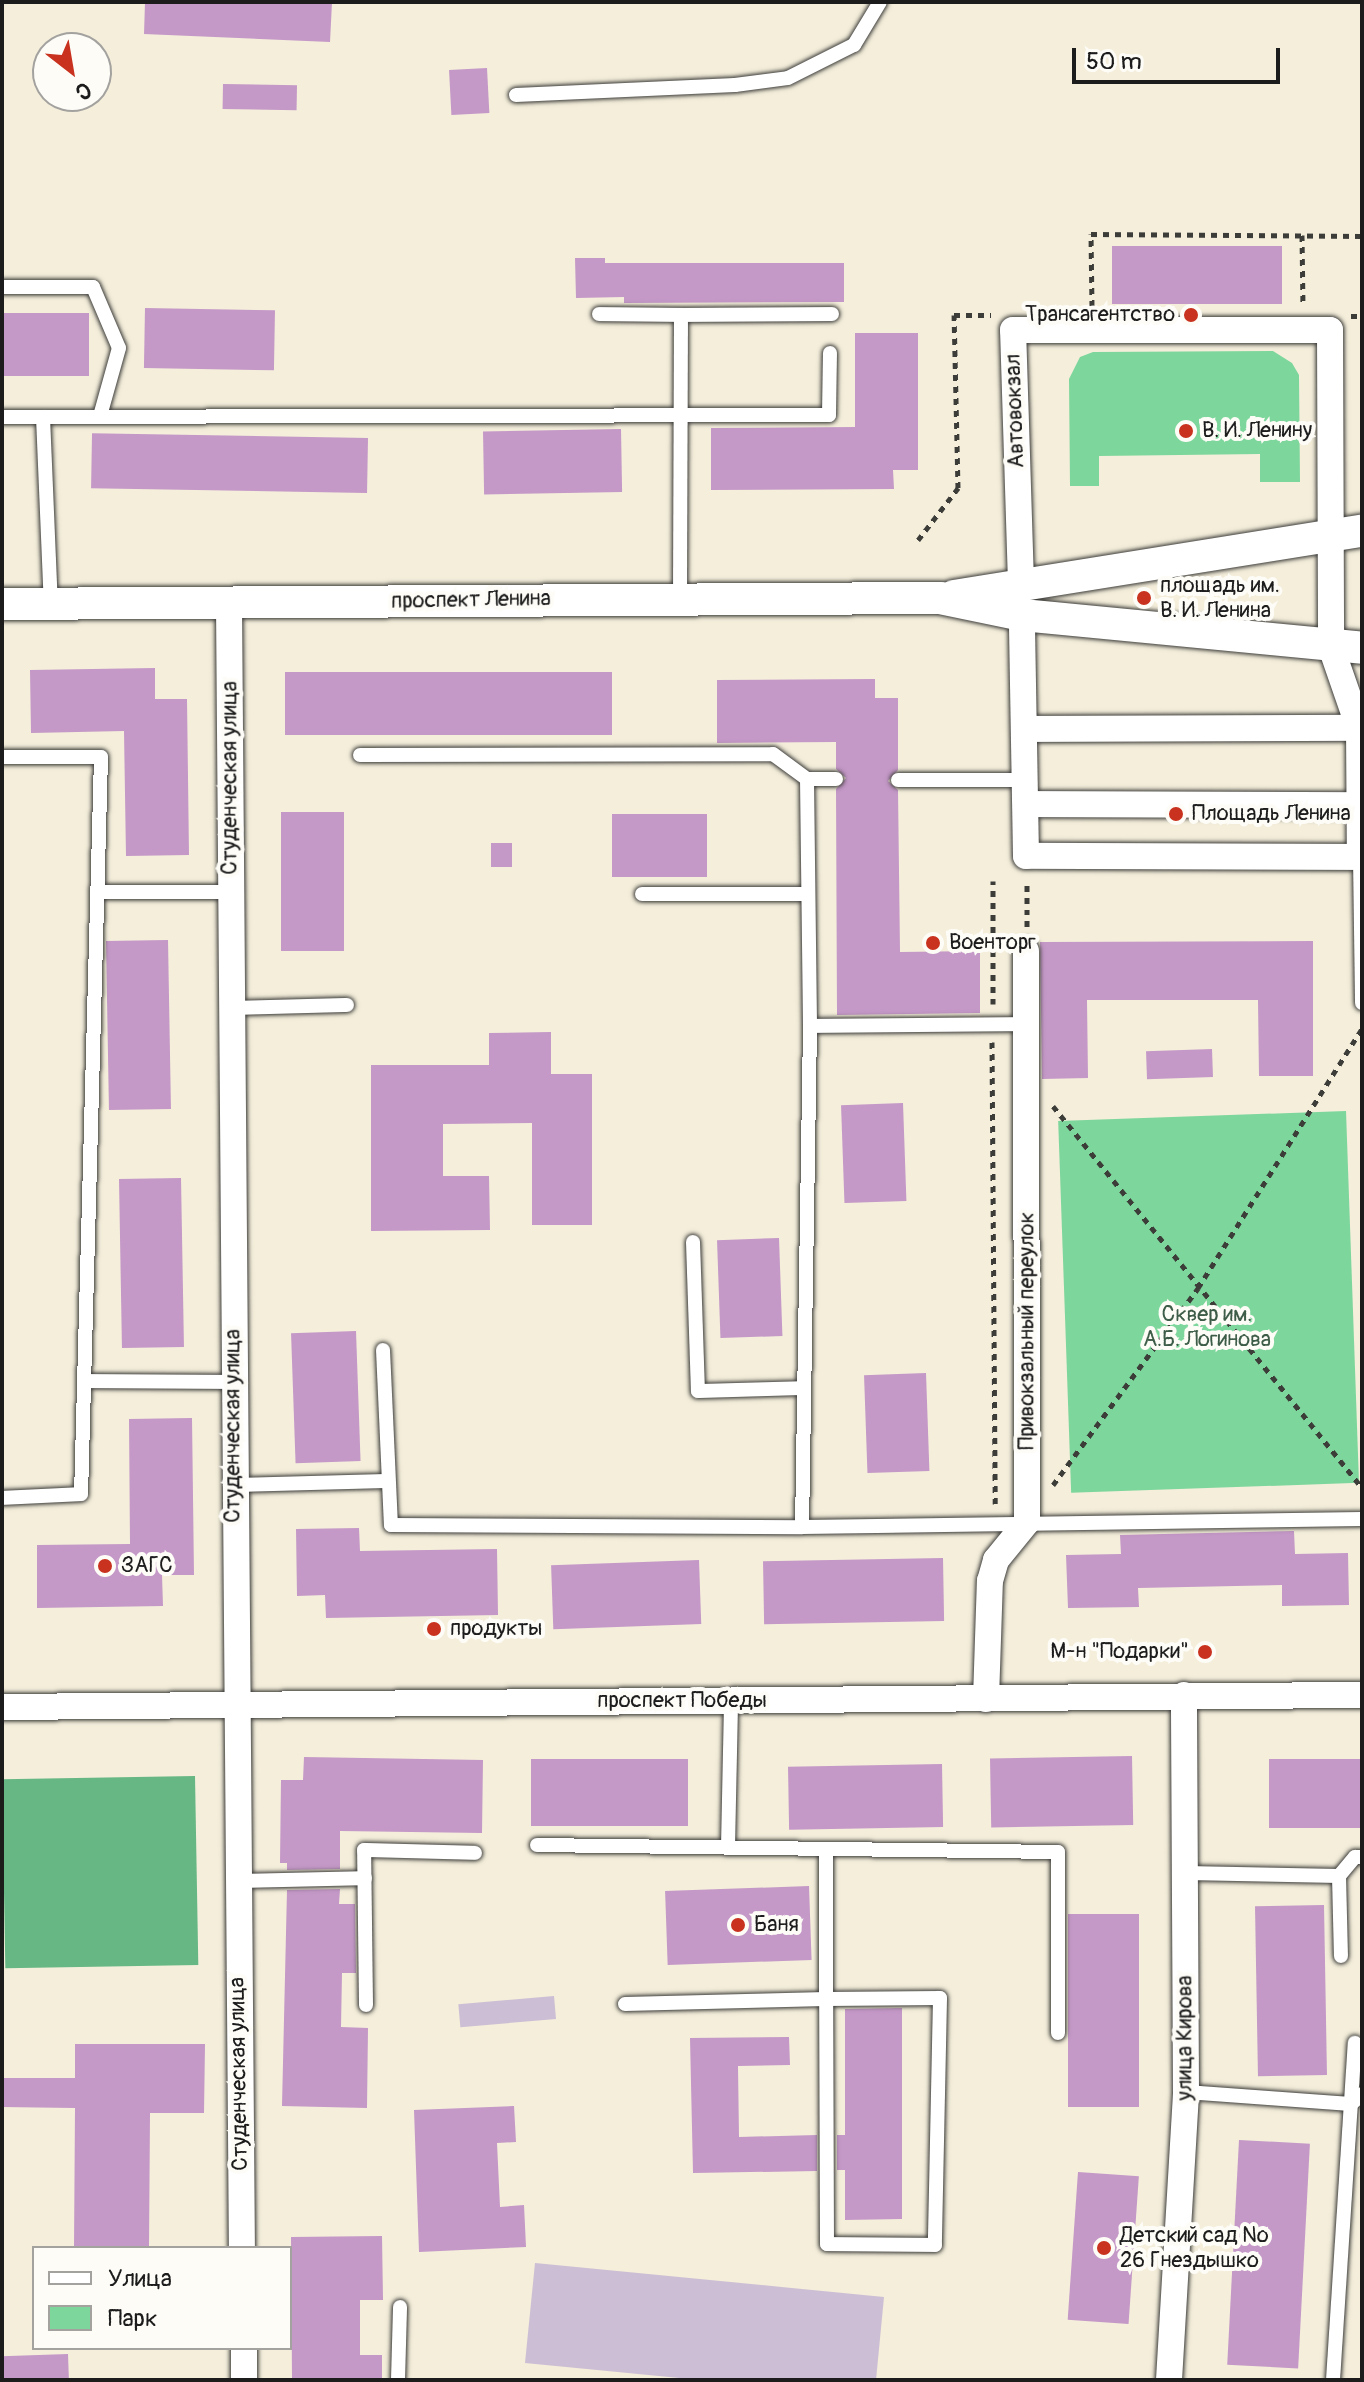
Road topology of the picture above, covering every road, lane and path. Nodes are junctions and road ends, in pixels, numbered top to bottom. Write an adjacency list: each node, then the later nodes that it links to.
1 (880, 2): 2 (lane)
2 (516, 95)
3 (1362, 236): 8 (path)
4 (2, 287): 13 (lane)
5 (599, 314): 7 (lane)
6 (832, 314): 7 (lane)
7 (681, 315): 12 (lane)
8 (1303, 316)
9 (1347, 316): 10 (path)
10 (1362, 316)
11 (830, 353): 12 (lane)
12 (681, 413): 13 (lane); 18 (lane)
13 (100, 416): 15 (lane)
14 (2, 417): 15 (lane)
15 (43, 417): 21 (lane)
16 (1347, 534): 17 (street, проспект Ленина); 17 (street, Автовокзал); 24 (street)
17 (1021, 583): 19 (street, проспект Ленина); 23 (street)
18 (680, 597): 19 (street, проспект Ленина); 22 (street, проспект Ленина)
19 (940, 598): 23 (street, проспект Ленина)
20 (2, 604): 21 (street, проспект Ленина)
21 (51, 604): 22 (street, проспект Ленина)
22 (229, 604): 39 (street, Студенческая улица)
23 (1022, 615): 24 (street, проспект Ленина); 26 (street)
24 (1347, 648): 25 (street)
25 (1360, 725): 26 (street); 29 (street)
26 (1026, 729): 33 (street)
27 (360, 755): 30 (lane)
28 (2, 757): 38 (lane)
29 (1360, 768): 34 (street)
30 (807, 779): 31 (lane); 41 (lane)
31 (836, 779)
32 (898, 780): 33 (lane)
33 (1026, 792): 34 (street); 35 (street)
34 (1358, 805): 36 (street)
35 (1026, 856): 36 (street); 42 (path)
36 (1360, 857): 43 (lane)
37 (993, 881): 47 (path)
38 (97, 892): 39 (lane); 54 (lane)
39 (230, 892): 45 (street, Студенческая улица)
40 (642, 894): 41 (lane)
41 (808, 894): 48 (lane)
42 (1026, 951): 46 (street, Привокзальный переулок)
43 (1362, 1003)
44 (347, 1005): 45 (lane)
45 (230, 1008): 55 (street, Студенческая улица)
46 (1027, 1024): 47 (lane); 50 (street, Привокзальный переулок)
47 (992, 1025): 48 (lane); 62 (path)
48 (810, 1026): 56 (lane)
49 (1362, 1029): 52 (path)
50 (1028, 1075): 52 (path); 63 (street, Привокзальный переулок)
51 (693, 1242): 56 (lane)
52 (1198, 1288): 59 (path); 63 (path)
53 (383, 1350): 57 (lane)
54 (84, 1381): 55 (lane); 60 (lane)
55 (233, 1382): 58 (street, Студенческая улица)
56 (803, 1388): 64 (lane)
57 (388, 1481): 58 (lane); 64 (lane)
58 (234, 1485): 69 (street, Студенческая улица)
59 (1362, 1488)
60 (2, 1498)
61 (1362, 1519): 63 (lane)
62 (995, 1522): 63 (lane); 64 (lane)
63 (1027, 1522): 67 (street)
64 (802, 1527)
65 (1184, 1695): 66 (street, проспект Победы); 67 (street, проспект Победы); 76 (street, улица Кирова)
66 (1362, 1695)
67 (986, 1699): 68 (street, проспект Победы)
68 (731, 1700): 69 (street, проспект Победы); 72 (lane)
69 (235, 1704): 70 (street, проспект Победы); 79 (street, Студенческая улица)
70 (2, 1707)
71 (537, 1845): 72 (lane)
72 (728, 1847): 73 (lane)
73 (826, 1849): 81 (lane); 84 (lane)
74 (475, 1853): 78 (lane)
75 (1362, 1857): 77 (lane)
76 (1186, 1873): 77 (lane); 86 (street, улица Кирова)
77 (1339, 1876): 80 (lane)
78 (365, 1878): 79 (lane); 83 (lane)
79 (235, 1881): 88 (street, Студенческая улица)
80 (1341, 1956)
81 (826, 1999): 81 (lane); 82 (lane)
82 (625, 2004)
83 (366, 2005)
84 (1058, 2033)
85 (1355, 2043): 87 (lane)
86 (1186, 2092): 87 (lane); 93 (street, улица Кирова)
87 (1357, 2099): 94 (lane)
88 (242, 2246)
89 (400, 2307): 92 (lane)
90 (244, 2350): 91 (street)
91 (244, 2380)
92 (398, 2380)
93 (1169, 2380)
94 (1333, 2380)

